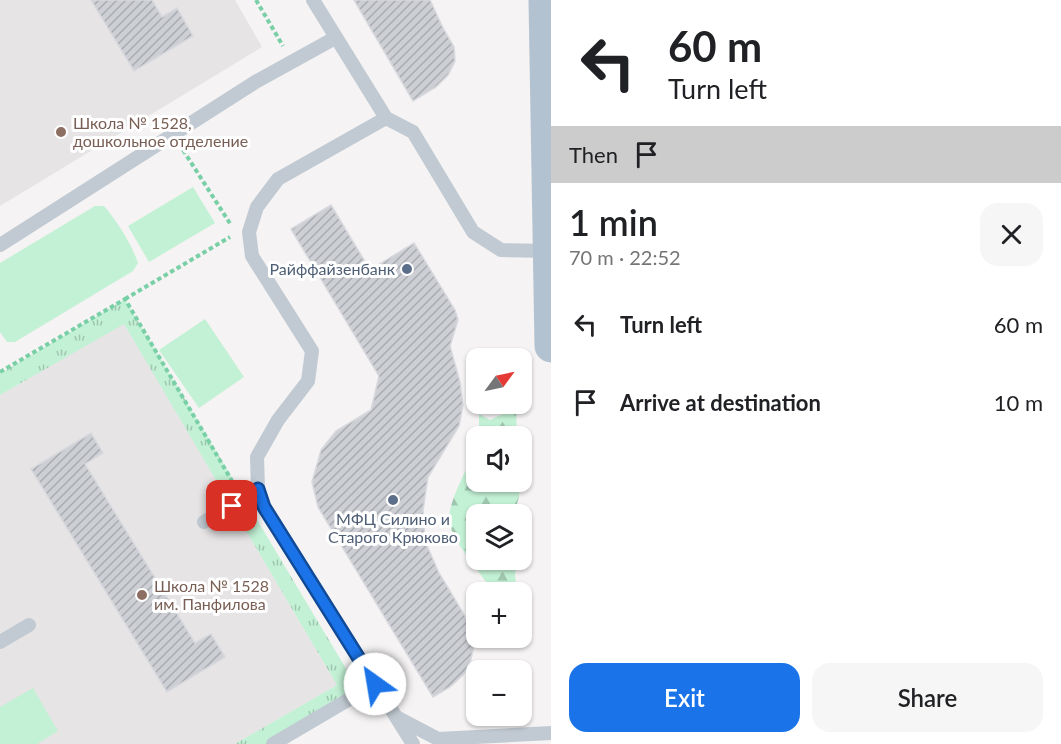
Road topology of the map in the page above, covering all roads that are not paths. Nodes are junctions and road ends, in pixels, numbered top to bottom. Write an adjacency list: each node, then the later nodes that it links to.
1 (313, 0): 3 (lane)
2 (545, 0): 6 (main road)
3 (335, 38): 4 (lane); 5 (lane)
4 (386, 118): 6 (lane); 8 (lane)
5 (0, 245)
6 (549, 251): 7 (main road)
7 (551, 346)
8 (258, 489): 9 (lane); 12 (lane)
9 (204, 522)
10 (29, 625): 11 (lane)
11 (0, 642)
12 (375, 684): 13 (lane); 15 (lane)
13 (398, 718): 14 (lane); 16 (lane)
14 (551, 733)
15 (273, 744)
16 (413, 744)

